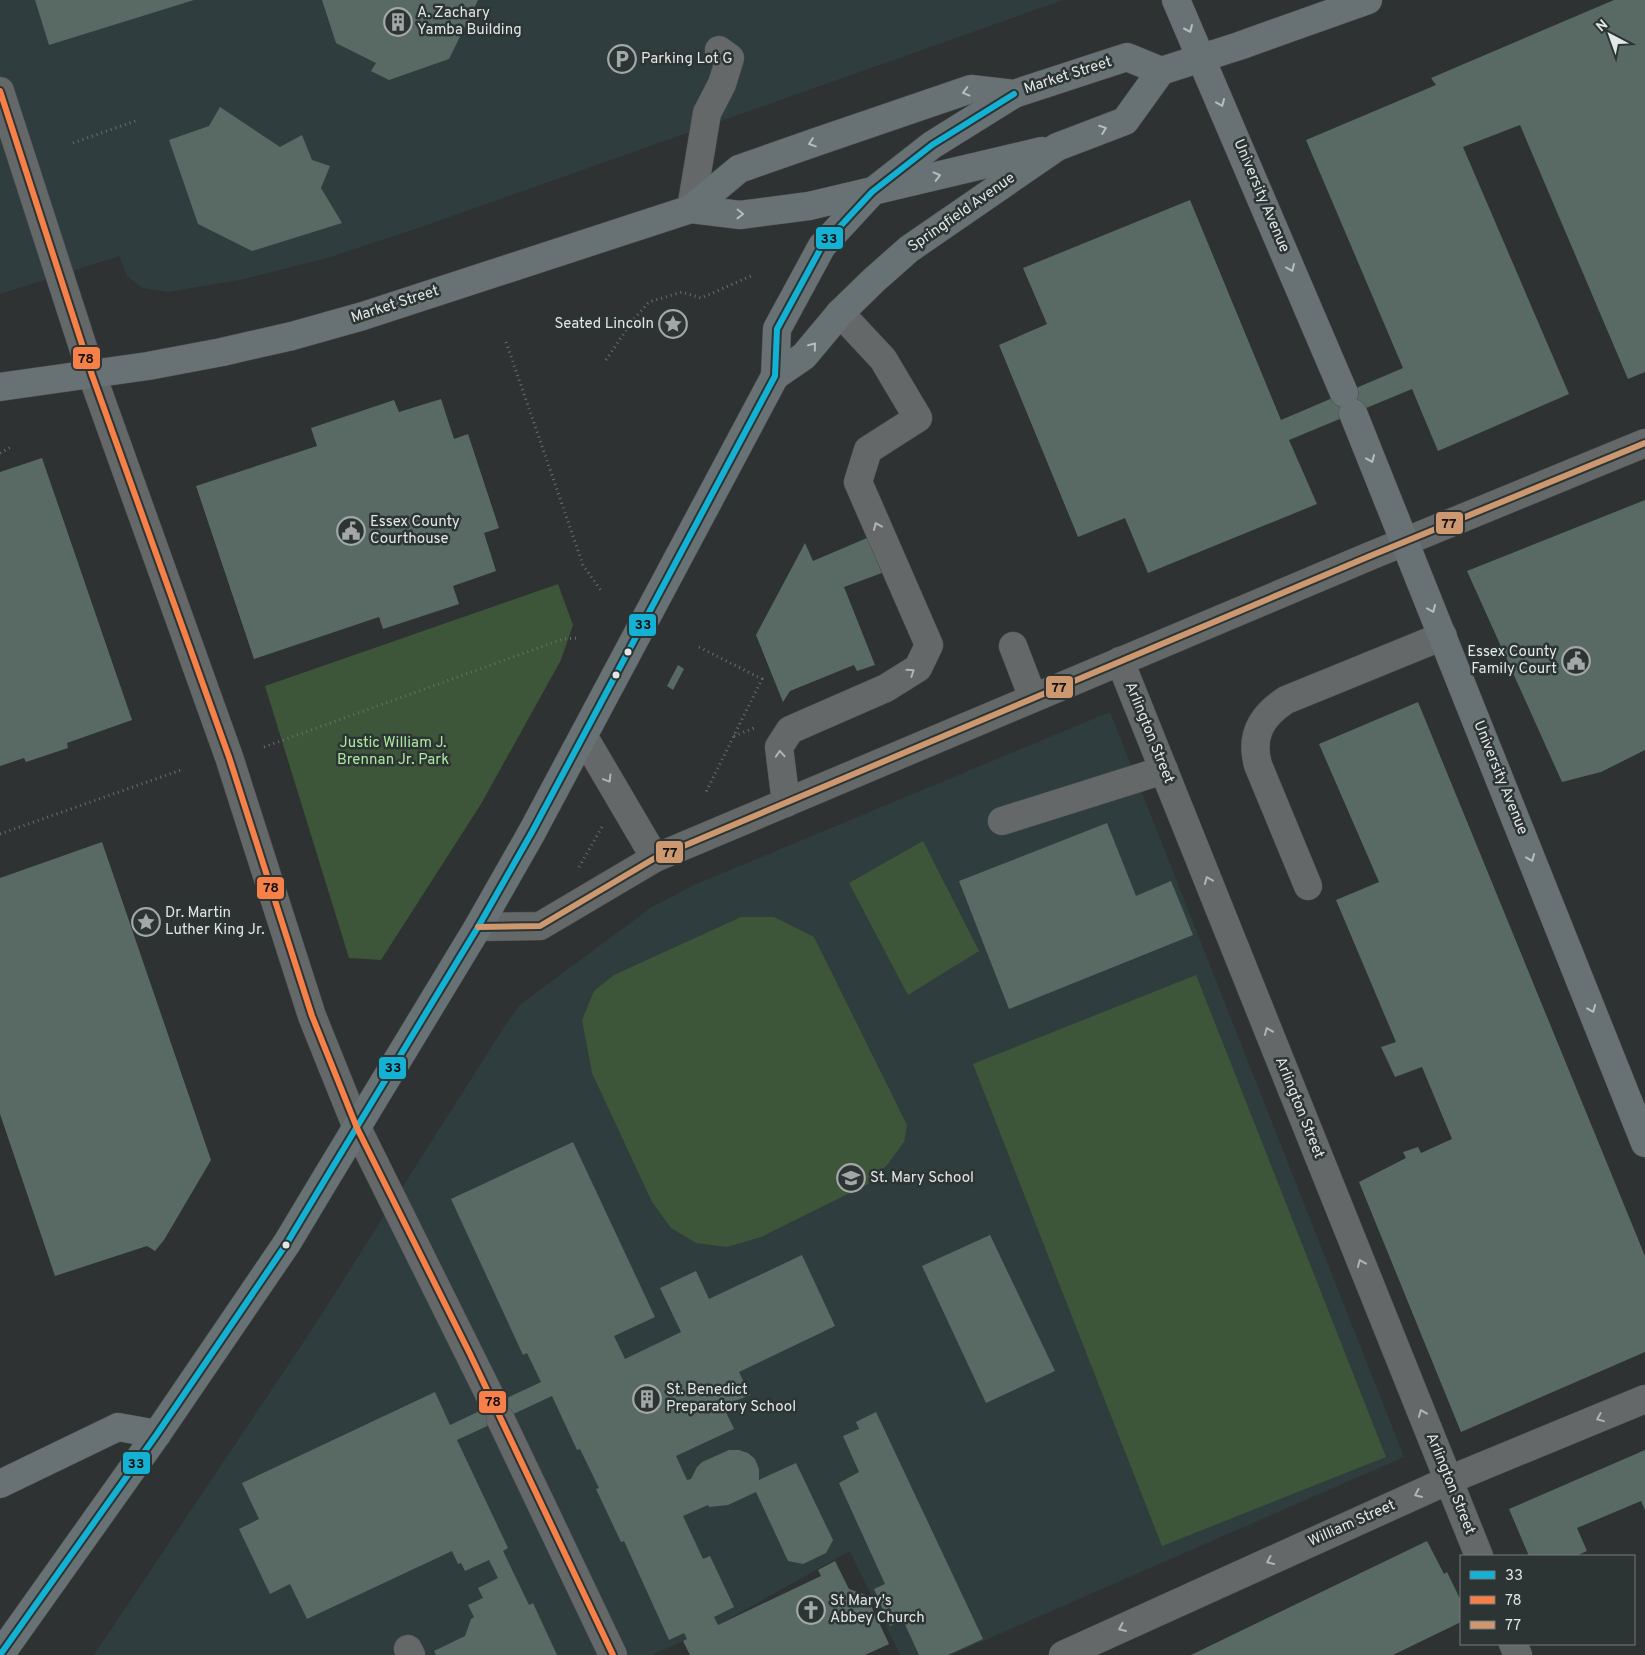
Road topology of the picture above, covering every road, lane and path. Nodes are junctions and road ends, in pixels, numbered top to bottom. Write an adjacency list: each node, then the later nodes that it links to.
1 (1176, 0): 4 (main road, University Avenue, one-way to 4)
2 (1368, 0): 4 (main road)
3 (719, 50): 12 (street)
4 (1202, 58): 5 (main road); 23 (main road, University Avenue, one-way to 23)
5 (1161, 71): 7 (main road, Market Street); 10 (main road, Springfield Avenue, one-way to 5)
6 (0, 91): 17 (street)
7 (1014, 94): 11 (main road, Springfield Avenue); 12 (main road, Market Street, one-way to 12)
8 (138, 120): 9 (path)
9 (73, 143)
10 (1058, 147): 11 (main road, Market Street, one-way to 10); 14 (main road, Springfield Avenue)
11 (872, 192): 12 (main road, Market Street, one-way to 11); 18 (main road, Springfield Avenue)
12 (691, 209): 17 (main road, Market Street)
13 (751, 276): 16 (path)
14 (840, 313): 18 (main road, Springfield Avenue, one-way to 14); 36 (street, one-way to 14)
15 (506, 342): 24 (path)
16 (606, 360)
17 (92, 375): 19 (main road, Market Street); 44 (street)
18 (775, 376): 31 (main road, Springfield Avenue)
19 (0, 387)
20 (1645, 443): 23 (street)
21 (11, 448): 22 (path)
22 (0, 453)
23 (1404, 542): 25 (main road, University Avenue, one-way to 25); 29 (street)
24 (602, 592)
25 (1443, 636): 42 (street); 45 (main road, University Avenue, one-way to 45)
26 (578, 638): 32 (path)
27 (1013, 646): 30 (street)
28 (700, 647): 35 (path)
29 (1120, 661): 30 (street); 34 (street, Arlington Street)
30 (1033, 698): 36 (street)
31 (584, 736): 40 (street, one-way to 40); 43 (main road, Springfield Avenue)
32 (264, 747)
33 (181, 770): 39 (path)
34 (1164, 770): 37 (street); 48 (street, Arlington Street, one-way to 34)
35 (706, 792)
36 (786, 803): 40 (street)
37 (1002, 822)
38 (604, 824): 41 (path)
39 (0, 834)
40 (656, 858): 43 (street)
41 (575, 874)
42 (1308, 886)
43 (478, 927): 44 (main road, Springfield Avenue)
44 (356, 1128): 47 (main road, Springfield Avenue); 52 (street)
45 (1645, 1143)
46 (1645, 1399): 48 (street, William Street, one-way to 48)
47 (157, 1434): 49 (main road); 51 (main road, Springfield Avenue)
48 (1448, 1480): 50 (street, Arlington Street); 53 (street, William Street, one-way to 53)
49 (0, 1484)
50 (1478, 1555)
51 (0, 1655)
52 (613, 1655)
53 (1063, 1655)

